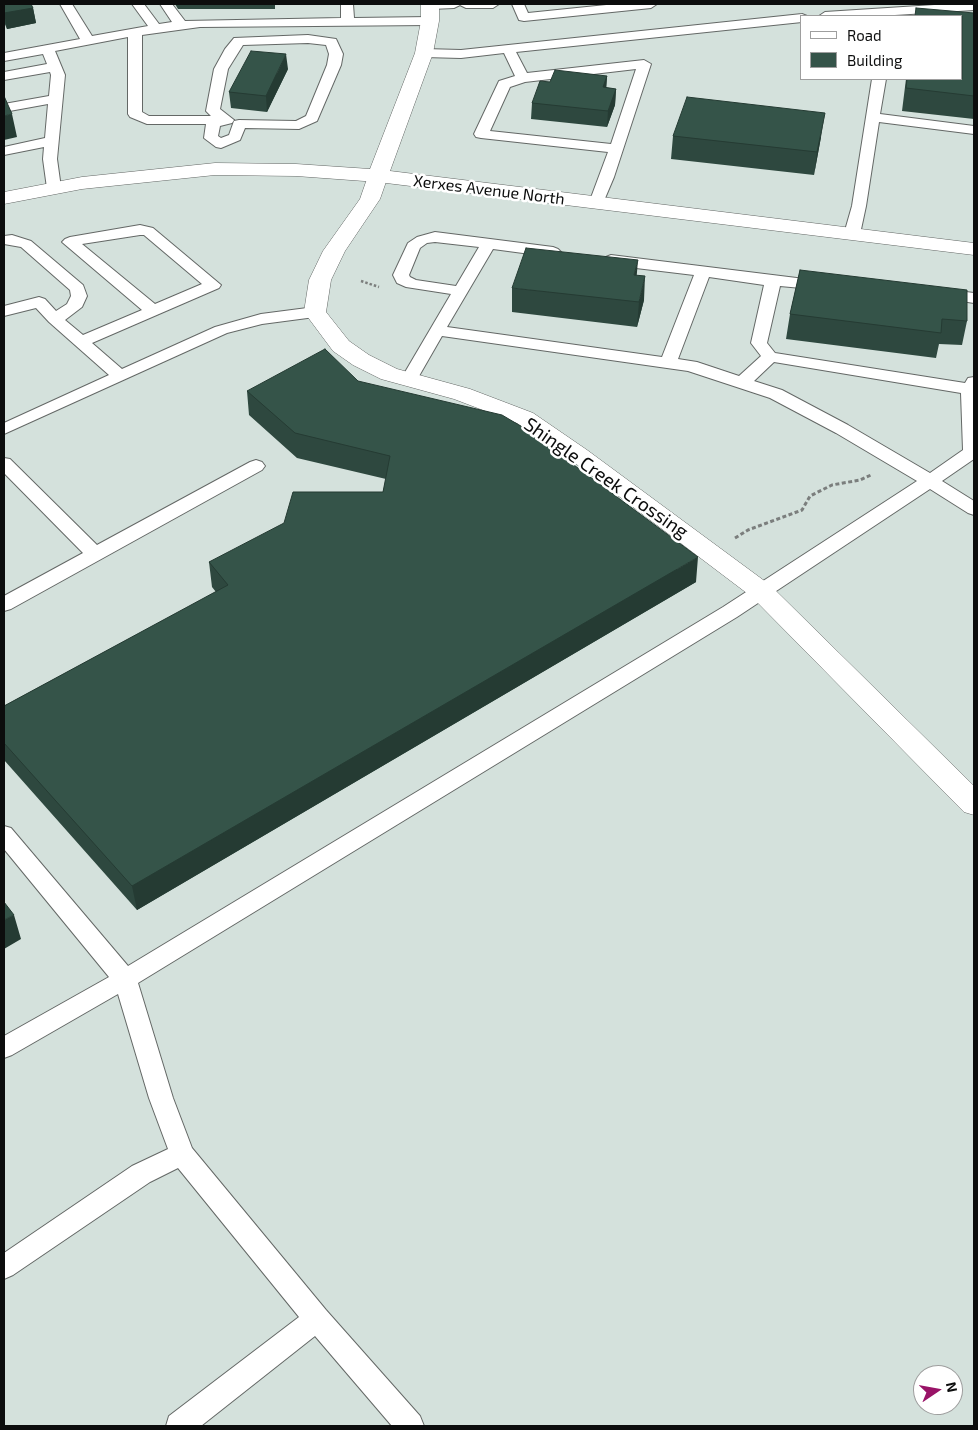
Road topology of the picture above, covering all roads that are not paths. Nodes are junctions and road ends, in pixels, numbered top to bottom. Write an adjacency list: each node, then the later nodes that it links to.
1 (66, 4): 22 (lane)
2 (138, 4): 19 (lane)
3 (166, 4): 18 (lane)
4 (347, 4): 16 (lane)
5 (454, 4): 12 (lane)
6 (466, 4): 7 (lane)
7 (493, 4)
8 (518, 4): 9 (lane)
9 (647, 4): 10 (lane); 21 (lane)
10 (651, 4)
11 (974, 6): 13 (lane)
12 (430, 10): 16 (lane); 26 (street)
13 (887, 14): 14 (lane)
14 (856, 15)
15 (800, 18): 21 (lane)
16 (348, 22): 17 (lane)
17 (250, 23): 18 (lane); 23 (lane)
18 (181, 25): 19 (lane)
19 (156, 28): 20 (lane)
20 (135, 32): 22 (lane); 35 (lane)
21 (663, 32): 25 (lane)
22 (88, 41): 24 (lane)
23 (239, 41): 35 (lane); 35 (lane)
24 (48, 48): 27 (lane); 28 (lane)
25 (508, 49): 26 (lane); 30 (lane)
26 (424, 52): 42 (street)
27 (4, 57)
28 (55, 67): 29 (lane); 32 (lane)
29 (4, 76)
30 (523, 78): 39 (lane); 39 (lane)
31 (879, 80): 34 (lane)
32 (56, 98): 33 (lane); 37 (lane)
33 (4, 108)
34 (874, 117): 36 (lane); 46 (lane)
35 (232, 122): 38 (lane); 38 (lane)
36 (974, 130)
37 (51, 141): 40 (lane); 43 (lane)
38 (221, 144): 41 (lane)
39 (616, 149): 45 (lane)
40 (4, 151)
41 (215, 169): 42 (street, Xerxes Avenue North); 43 (street, Xerxes Avenue North)
42 (378, 176): 45 (street, Xerxes Avenue North); 60 (street)
43 (54, 188): 44 (street, Xerxes Avenue North)
44 (4, 198)
45 (596, 203): 46 (street, Xerxes Avenue North)
46 (852, 234): 49 (street, Xerxes Avenue North)
47 (4, 240): 61 (lane)
48 (488, 244): 50 (lane); 55 (lane); 55 (lane)
49 (974, 249)
50 (566, 254)
51 (596, 258): 52 (lane)
52 (703, 272): 53 (lane); 65 (lane)
53 (773, 281): 54 (lane); 64 (lane)
54 (842, 286)
55 (461, 291): 62 (lane)
56 (930, 293): 57 (lane)
57 (974, 298)
58 (4, 311): 61 (lane)
59 (153, 311): 59 (lane); 63 (lane)
60 (315, 312): 66 (lane); 67 (street, Shingle Creek Crossing)
61 (55, 319): 63 (lane)
62 (437, 330): 65 (lane); 67 (lane)
63 (81, 342): 66 (lane)
64 (770, 357): 68 (lane); 69 (lane)
65 (668, 363): 68 (lane)
66 (120, 376): 70 (lane)
67 (410, 379): 77 (street, Shingle Creek Crossing)
68 (742, 383): 74 (lane)
69 (972, 387): 71 (lane)
70 (4, 429)
71 (973, 453): 74 (lane)
72 (4, 463): 76 (lane)
73 (256, 466): 76 (lane)
74 (930, 481): 75 (lane); 77 (lane)
75 (974, 509)
76 (95, 554): 78 (lane)
77 (761, 590): 79 (street, Shingle Creek Crossing); 81 (lane)
78 (4, 604)
79 (974, 804)
80 (4, 834): 81 (lane)
81 (125, 979): 82 (lane); 83 (lane)
82 (4, 1048)
83 (182, 1154): 84 (lane); 85 (lane)
84 (4, 1267)
85 (317, 1319): 86 (lane); 87 (lane)
86 (179, 1426)
87 (410, 1426)

